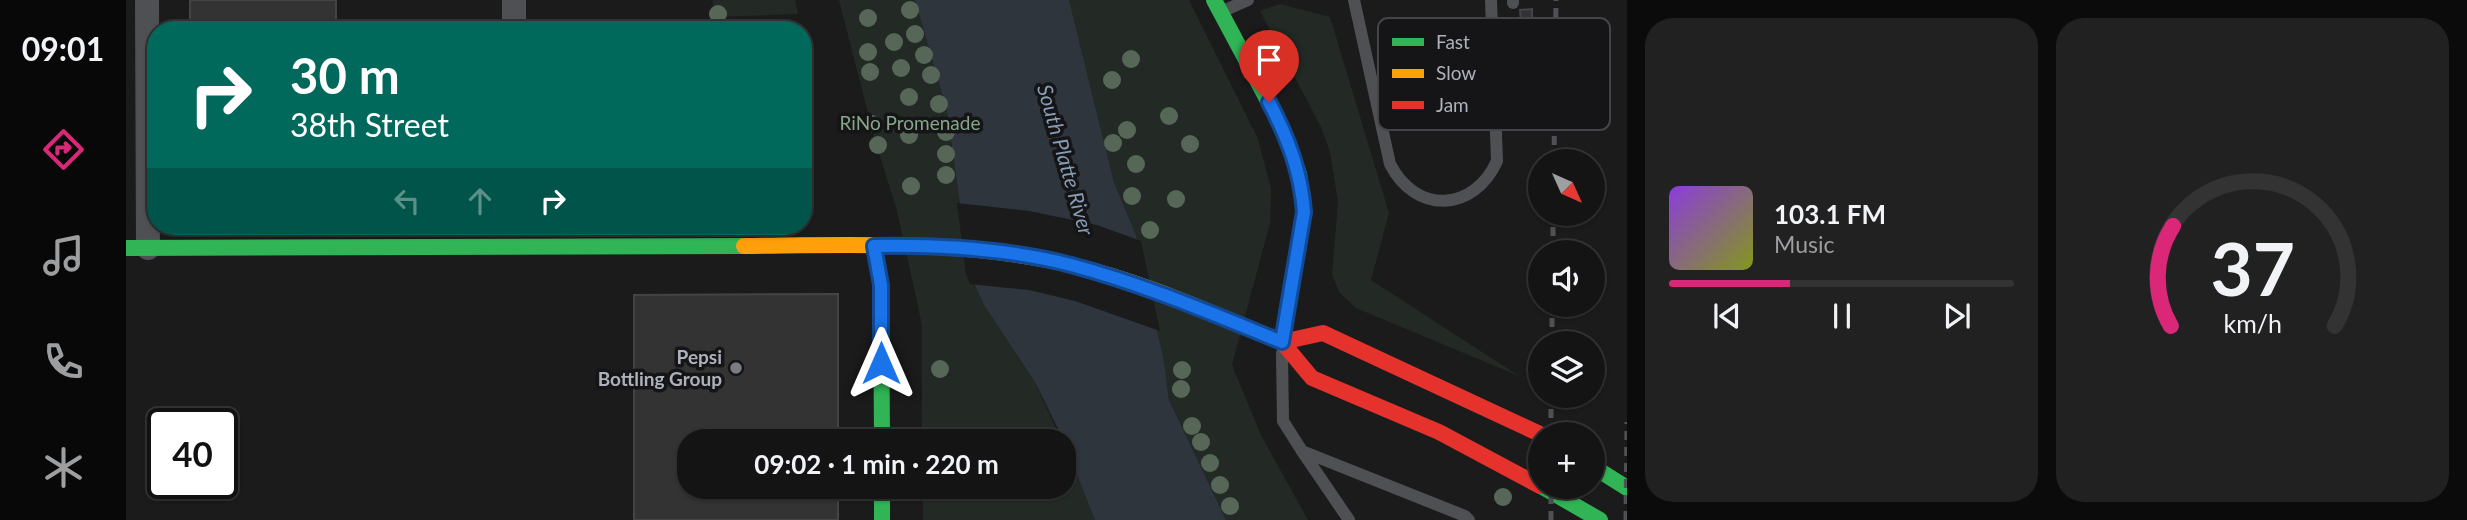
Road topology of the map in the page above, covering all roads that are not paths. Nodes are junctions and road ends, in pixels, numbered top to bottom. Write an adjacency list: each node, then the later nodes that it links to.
1 (147, 0): 14 (street)
2 (514, 0): 8 (street)
3 (1248, 0): 6 (lane)
4 (1354, 0): 9 (lane)
5 (1491, 0): 7 (lane)
6 (1217, 6): 15 (main road)
7 (1492, 18)
8 (514, 21)
9 (1378, 109)
10 (1383, 130): 11 (lane)
11 (1496, 130)
12 (513, 237): 13 (main road); 14 (main road)
13 (874, 246): 15 (main road); 17 (main road)
14 (137, 248)
15 (1282, 342): 16 (main road); 18 (lane); 20 (main road)
16 (1528, 428)
17 (881, 429)
18 (1302, 451): 25 (lane); 26 (lane)
19 (1605, 474): 21 (main road)
20 (1528, 479)
21 (1627, 488)
22 (882, 499): 24 (main road)
23 (1564, 499): 27 (main road)
24 (882, 520)
25 (1349, 520)
26 (1468, 520)
27 (1600, 520)

